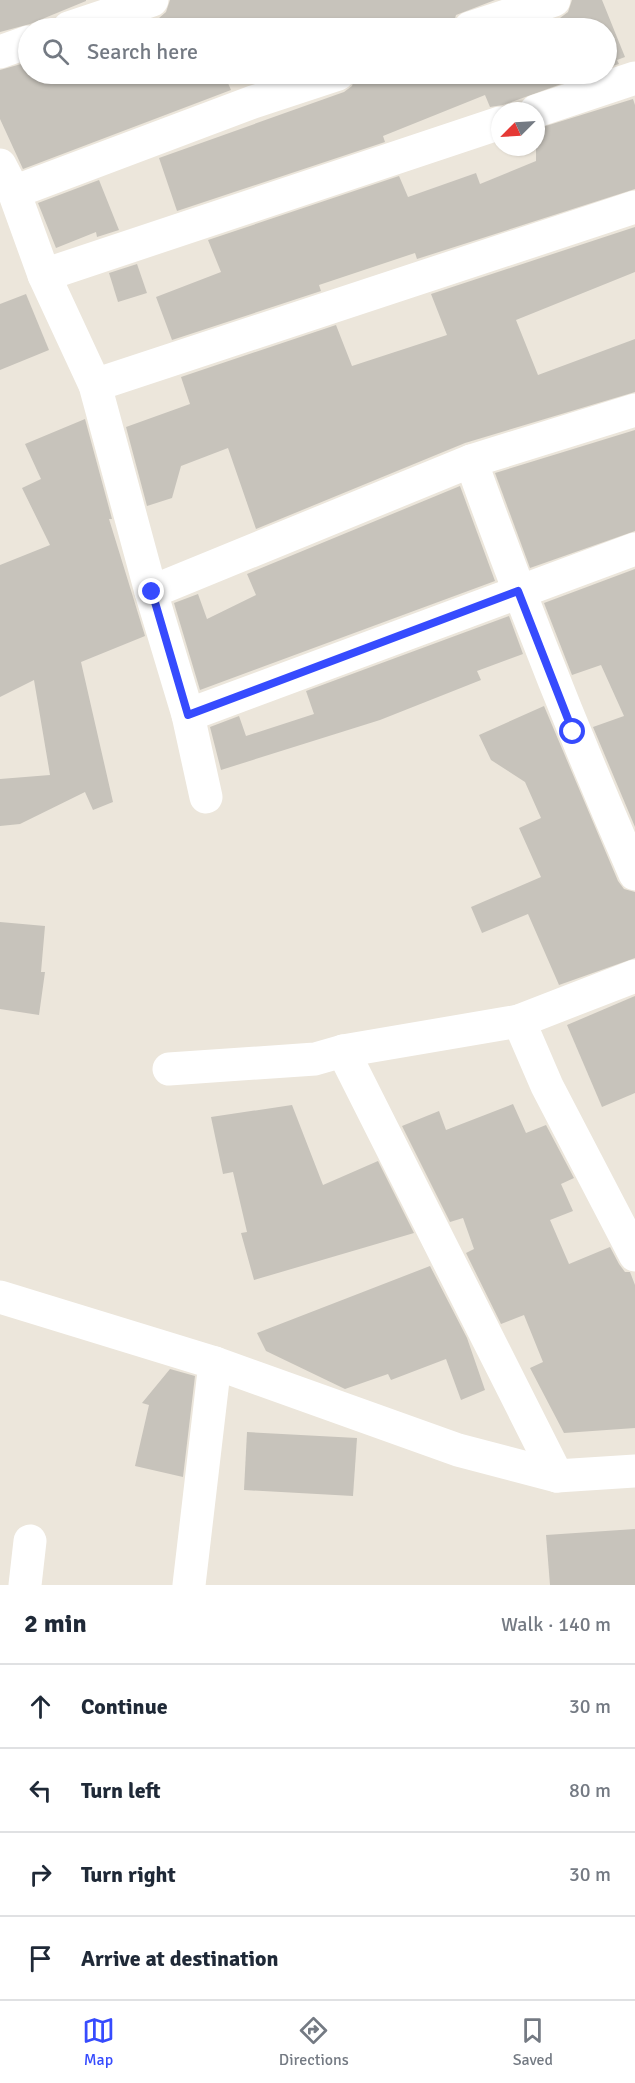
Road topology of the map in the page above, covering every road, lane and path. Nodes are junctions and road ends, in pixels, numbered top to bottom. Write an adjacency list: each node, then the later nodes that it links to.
1 (152, 0): 3 (street)
2 (554, 0): 4 (street)
3 (99, 18)
4 (500, 18)
5 (18, 46): 6 (street)
6 (0, 52)
7 (635, 78): 9 (street)
8 (308, 84): 11 (street)
9 (545, 108)
10 (491, 126): 13 (street)
11 (7, 178): 13 (street)
12 (635, 207): 14 (street)
13 (44, 275): 14 (street)
14 (95, 385): 19 (street)
15 (635, 410): 16 (street)
16 (471, 460): 18 (street); 19 (street)
17 (635, 549): 18 (street)
18 (518, 591): 20 (street); 22 (street)
19 (152, 592): 20 (street)
20 (188, 715): 21 (street)
21 (206, 797)
22 (635, 874)
23 (635, 976): 24 (street)
24 (519, 1021): 25 (street); 27 (street)
25 (343, 1051): 26 (street); 31 (street)
26 (169, 1069)
27 (635, 1255)
28 (0, 1297): 29 (street)
29 (215, 1363): 31 (street); 34 (street)
30 (635, 1471): 31 (street)
31 (557, 1476)
32 (30, 1541): 33 (street)
33 (25, 1585)
34 (189, 1585)

